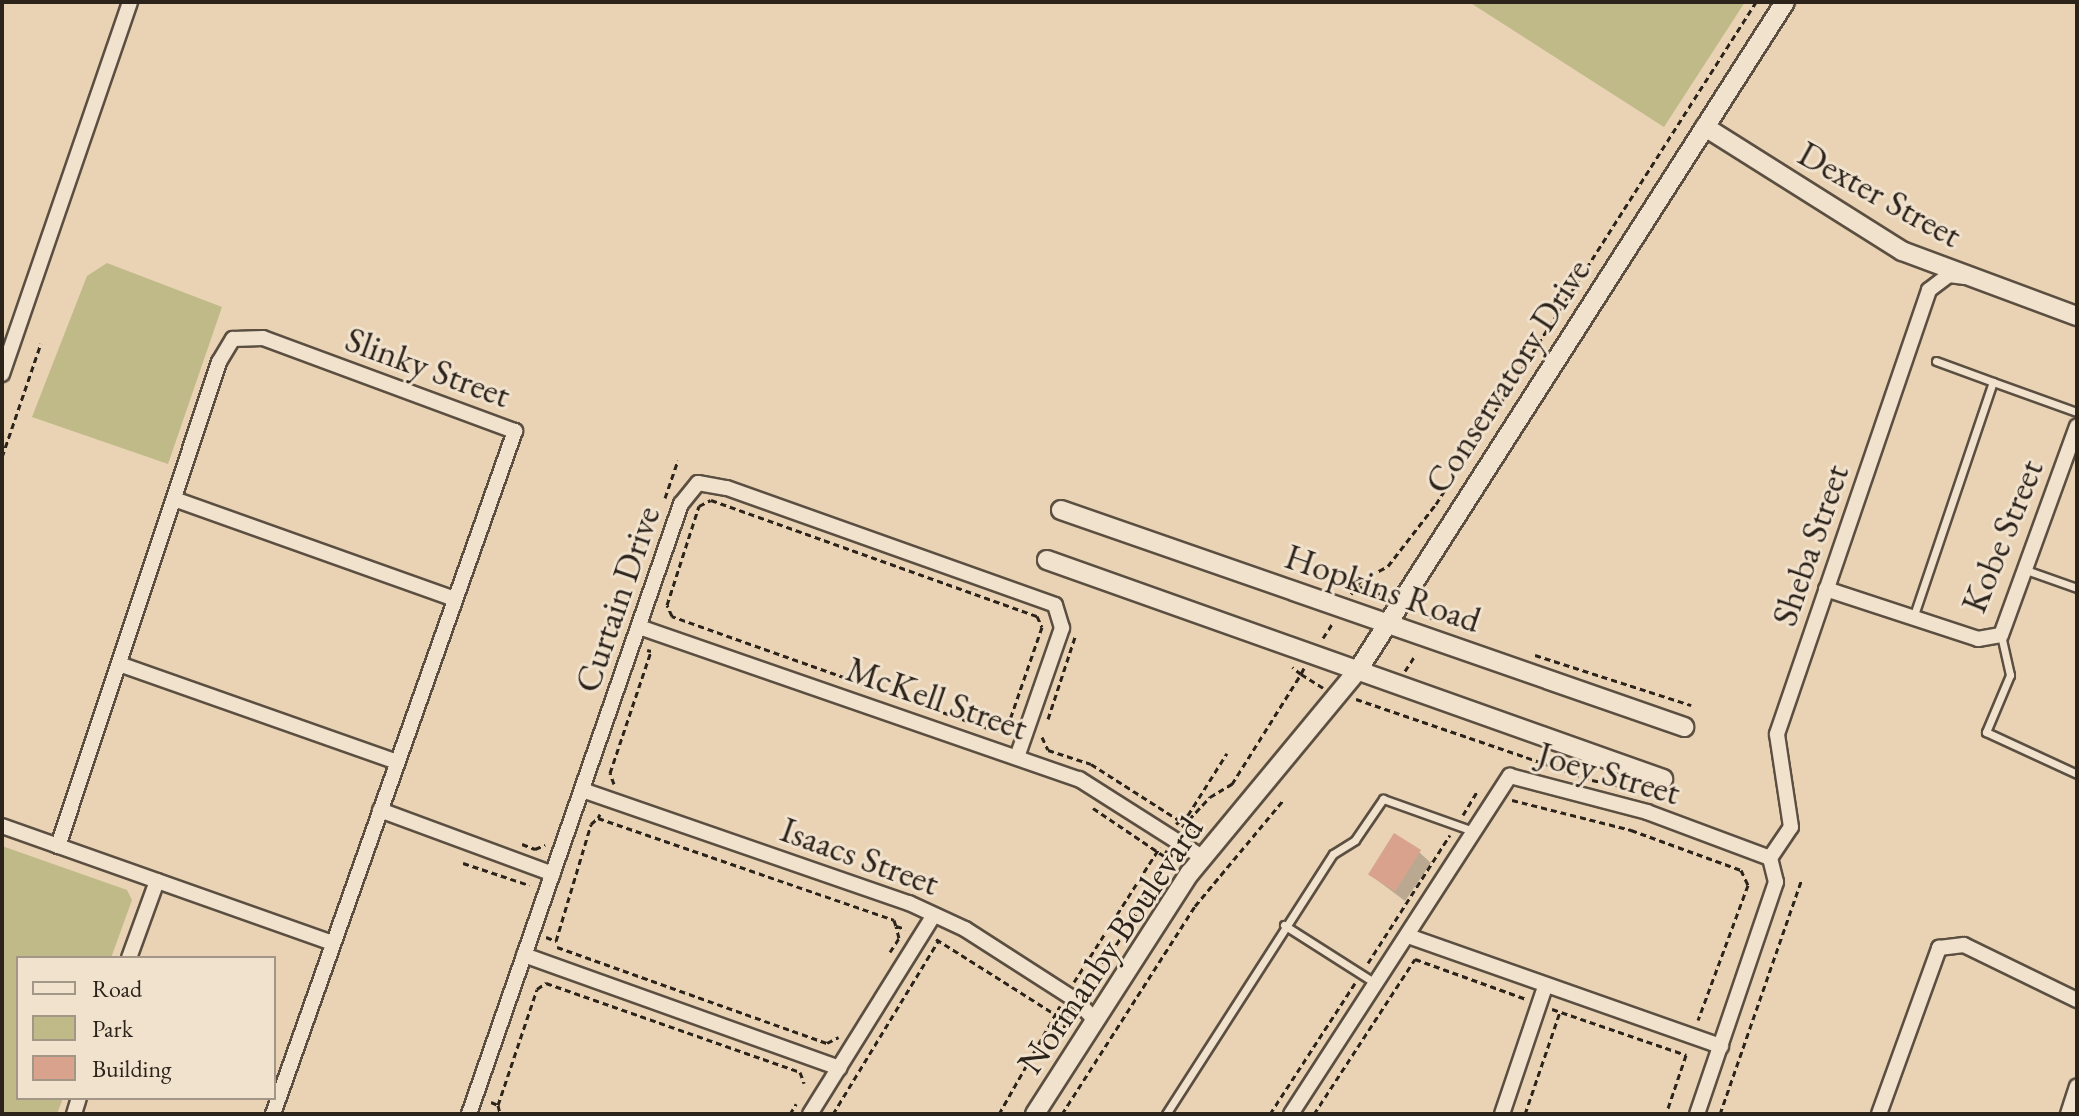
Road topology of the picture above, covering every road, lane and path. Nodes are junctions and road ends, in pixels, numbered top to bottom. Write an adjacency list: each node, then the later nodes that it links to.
1 (130, 2): 9 (street)
2 (1756, 2): 20 (path)
3 (1785, 2): 4 (street, Conservatory Drive)
4 (1705, 127): 5 (street, Dexter Street); 25 (street, Conservatory Drive)
5 (1966, 278): 6 (street, Dexter Street); 22 (street, Sheba Street)
6 (2077, 316)
7 (41, 343): 13 (path)
8 (1936, 361): 10 (lane)
9 (2, 374)
10 (1993, 382): 11 (lane); 24 (lane)
11 (2077, 412)
12 (2077, 426): 19 (street, Kobe Street)
13 (2, 457)
14 (678, 460): 16 (path)
15 (174, 499): 23 (street); 23 (street, Slinky Street); 33 (street, Slinky Street)
16 (663, 505)
17 (1061, 510): 25 (street, Hopkins Road)
18 (1047, 560): 34 (street)
19 (2026, 570): 21 (lane); 29 (street, Kobe Street)
20 (1357, 586)
21 (2077, 588)
22 (1826, 589): 24 (street, Kobe Street); 67 (street, Sheba Street)
23 (455, 599): 42 (street, Slinky Street)
24 (1913, 618): 29 (street, Kobe Street)
25 (1387, 623): 34 (street, Conservatory Drive); 38 (street, Hopkins Road)
26 (639, 627): 28 (street, Curtain Drive); 30 (street, Curtain Drive); 39 (street, McKell Street)
27 (1042, 627): 28 (path); 37 (path); 37 (path)
28 (1062, 628): 41 (street); 57 (path)
29 (2001, 635): 43 (lane)
30 (633, 644): 45 (path); 48 (street, Curtain Drive)
31 (1524, 653): 35 (path)
32 (1286, 662): 61 (path)
33 (119, 664): 42 (street); 64 (street, Slinky Street)
34 (1358, 670): 44 (street, Conservatory Drive); 46 (street)
35 (1691, 705)
36 (1382, 708): 50 (path)
37 (983, 727): 39 (path)
38 (1684, 727)
39 (977, 744): 41 (street, McKell Street)
40 (1227, 753): 57 (path)
41 (1017, 757): 61 (street, McKell Street)
42 (397, 762): 55 (street, Slinky Street)
43 (2077, 774)
44 (1272, 777): 66 (street, Normanby Boulevard)
45 (612, 779): 47 (path); 51 (path)
46 (1663, 779)
47 (629, 789)
48 (582, 790): 51 (street, Isaacs Street); 69 (street, Curtain Drive)
49 (1478, 790): 58 (path)
50 (1645, 791)
51 (606, 798): 56 (path); 74 (street, Isaacs Street)
52 (1284, 799): 118 (path)
53 (1086, 803): 65 (path)
54 (1501, 804): 96 (path)
55 (380, 810): 69 (street); 81 (street, Slinky Street)
56 (598, 818): 73 (path); 76 (path)
57 (1179, 821): 61 (path)
58 (1456, 825): 60 (lane); 75 (lane); 87 (path)
59 (2, 826): 64 (street)
60 (1473, 831): 67 (street, Joey Street); 78 (street, Joey Street)
61 (1171, 838): 65 (path); 66 (street, McKell Street); 93 (path)
62 (521, 844): 63 (path)
63 (548, 844)
64 (58, 846): 70 (street)
65 (1158, 852): 88 (path)
66 (1202, 857): 97 (street, Normanby Boulevard)
67 (1770, 858): 100 (street)
68 (463, 863): 72 (path)
69 (553, 874): 83 (street, Curtain Drive)
70 (157, 881): 81 (street); 84 (street)
71 (1801, 881): 127 (path)
72 (529, 885)
73 (566, 908)
74 (934, 915): 77 (street); 93 (street, Isaacs Street)
75 (1284, 925): 87 (lane); 119 (lane)
76 (896, 926): 77 (path); 85 (path)
77 (922, 934): 79 (path); 103 (street)
78 (1408, 936): 90 (street, Joey Street); 91 (street)
79 (939, 940): 115 (path); 116 (path)
80 (556, 941): 82 (path)
81 (333, 943): 110 (street, Slinky Street)
82 (557, 947): 86 (path); 99 (path)
83 (524, 955): 86 (street); 107 (street, Curtain Drive)
84 (130, 956)
85 (886, 961)
86 (550, 965): 89 (path); 102 (street)
87 (1361, 974): 90 (lane); 120 (path)
88 (1065, 975)
89 (546, 983): 104 (path); 109 (path)
90 (1377, 984): 121 (street, Joey Street)
91 (1545, 987): 94 (street); 100 (street)
92 (2077, 1000): 128 (street)
93 (1077, 1001): 97 (street, Isaacs Street); 101 (path)
94 (1539, 1005): 95 (path); 122 (path); 123 (street)
95 (1560, 1011): 124 (path); 125 (path)
96 (1683, 1015)
97 (1095, 1020): 117 (street, Normanby Boulevard)
98 (846, 1027): 99 (path)
99 (827, 1043): 102 (path)
100 (1721, 1046): 126 (street)
101 (1055, 1052)
102 (819, 1061): 103 (street); 104 (path)
103 (839, 1068): 114 (street)
104 (804, 1083): 106 (path)
105 (2077, 1086): 129 (street)
106 (806, 1088)
107 (475, 1097): 109 (path); 111 (street, Curtain Drive)
108 (798, 1101): 113 (path)
109 (498, 1105): 112 (path)
110 (273, 1114)
111 (469, 1114)
112 (500, 1114)
113 (790, 1114)
114 (810, 1114)
115 (833, 1114)
116 (999, 1114)
117 (1035, 1114)
118 (1062, 1114)
119 (1166, 1114)
120 (1270, 1114)
121 (1291, 1114)
122 (1314, 1114)
123 (1502, 1114)
124 (1525, 1114)
125 (1666, 1114)
126 (1697, 1114)
127 (1720, 1114)
128 (1879, 1114)
129 (2068, 1114)

